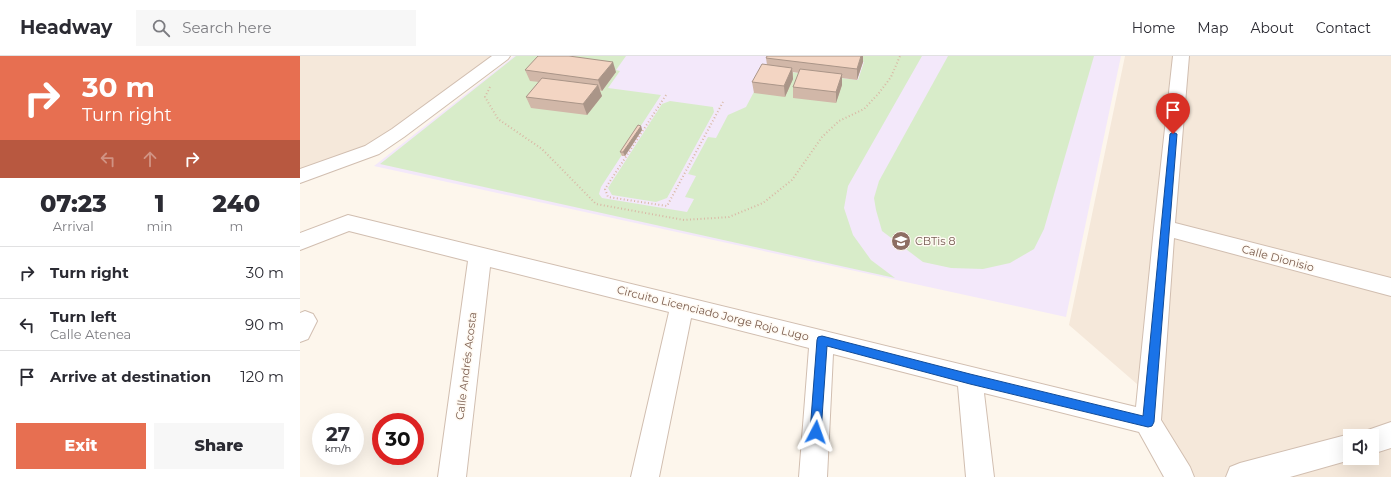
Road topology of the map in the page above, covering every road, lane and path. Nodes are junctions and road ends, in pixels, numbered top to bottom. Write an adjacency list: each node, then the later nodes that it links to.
1 (502, 56): 7 (street)
2 (900, 56): 4 (path)
3 (1181, 56): 8 (street)
4 (492, 83)
5 (666, 95): 6 (path)
6 (724, 102)
7 (300, 176)
8 (1164, 228): 11 (street, Calle Dionisio); 15 (street)
9 (300, 242): 10 (street, Circuito Licenciado Jorge Rojo Lugo)
10 (480, 255): 12 (street, Circuito Licenciado Jorge Rojo Lugo); 19 (street, Calle Andrés Acosta)
11 (1391, 287)
12 (682, 305): 13 (street, Circuito Licenciado Jorge Rojo Lugo); 20 (street)
13 (822, 340): 14 (street, Circuito Licenciado Jorge Rojo Lugo); 21 (street)
14 (970, 379): 15 (street, Circuito Licenciado Jorge Rojo Lugo); 22 (street)
15 (1148, 422): 23 (street)
16 (1391, 435): 17 (street)
17 (1379, 438)
18 (1343, 449): 24 (street)
19 (452, 477)
20 (645, 477)
21 (813, 477)
22 (980, 477)
23 (1180, 477)
24 (1240, 477)

